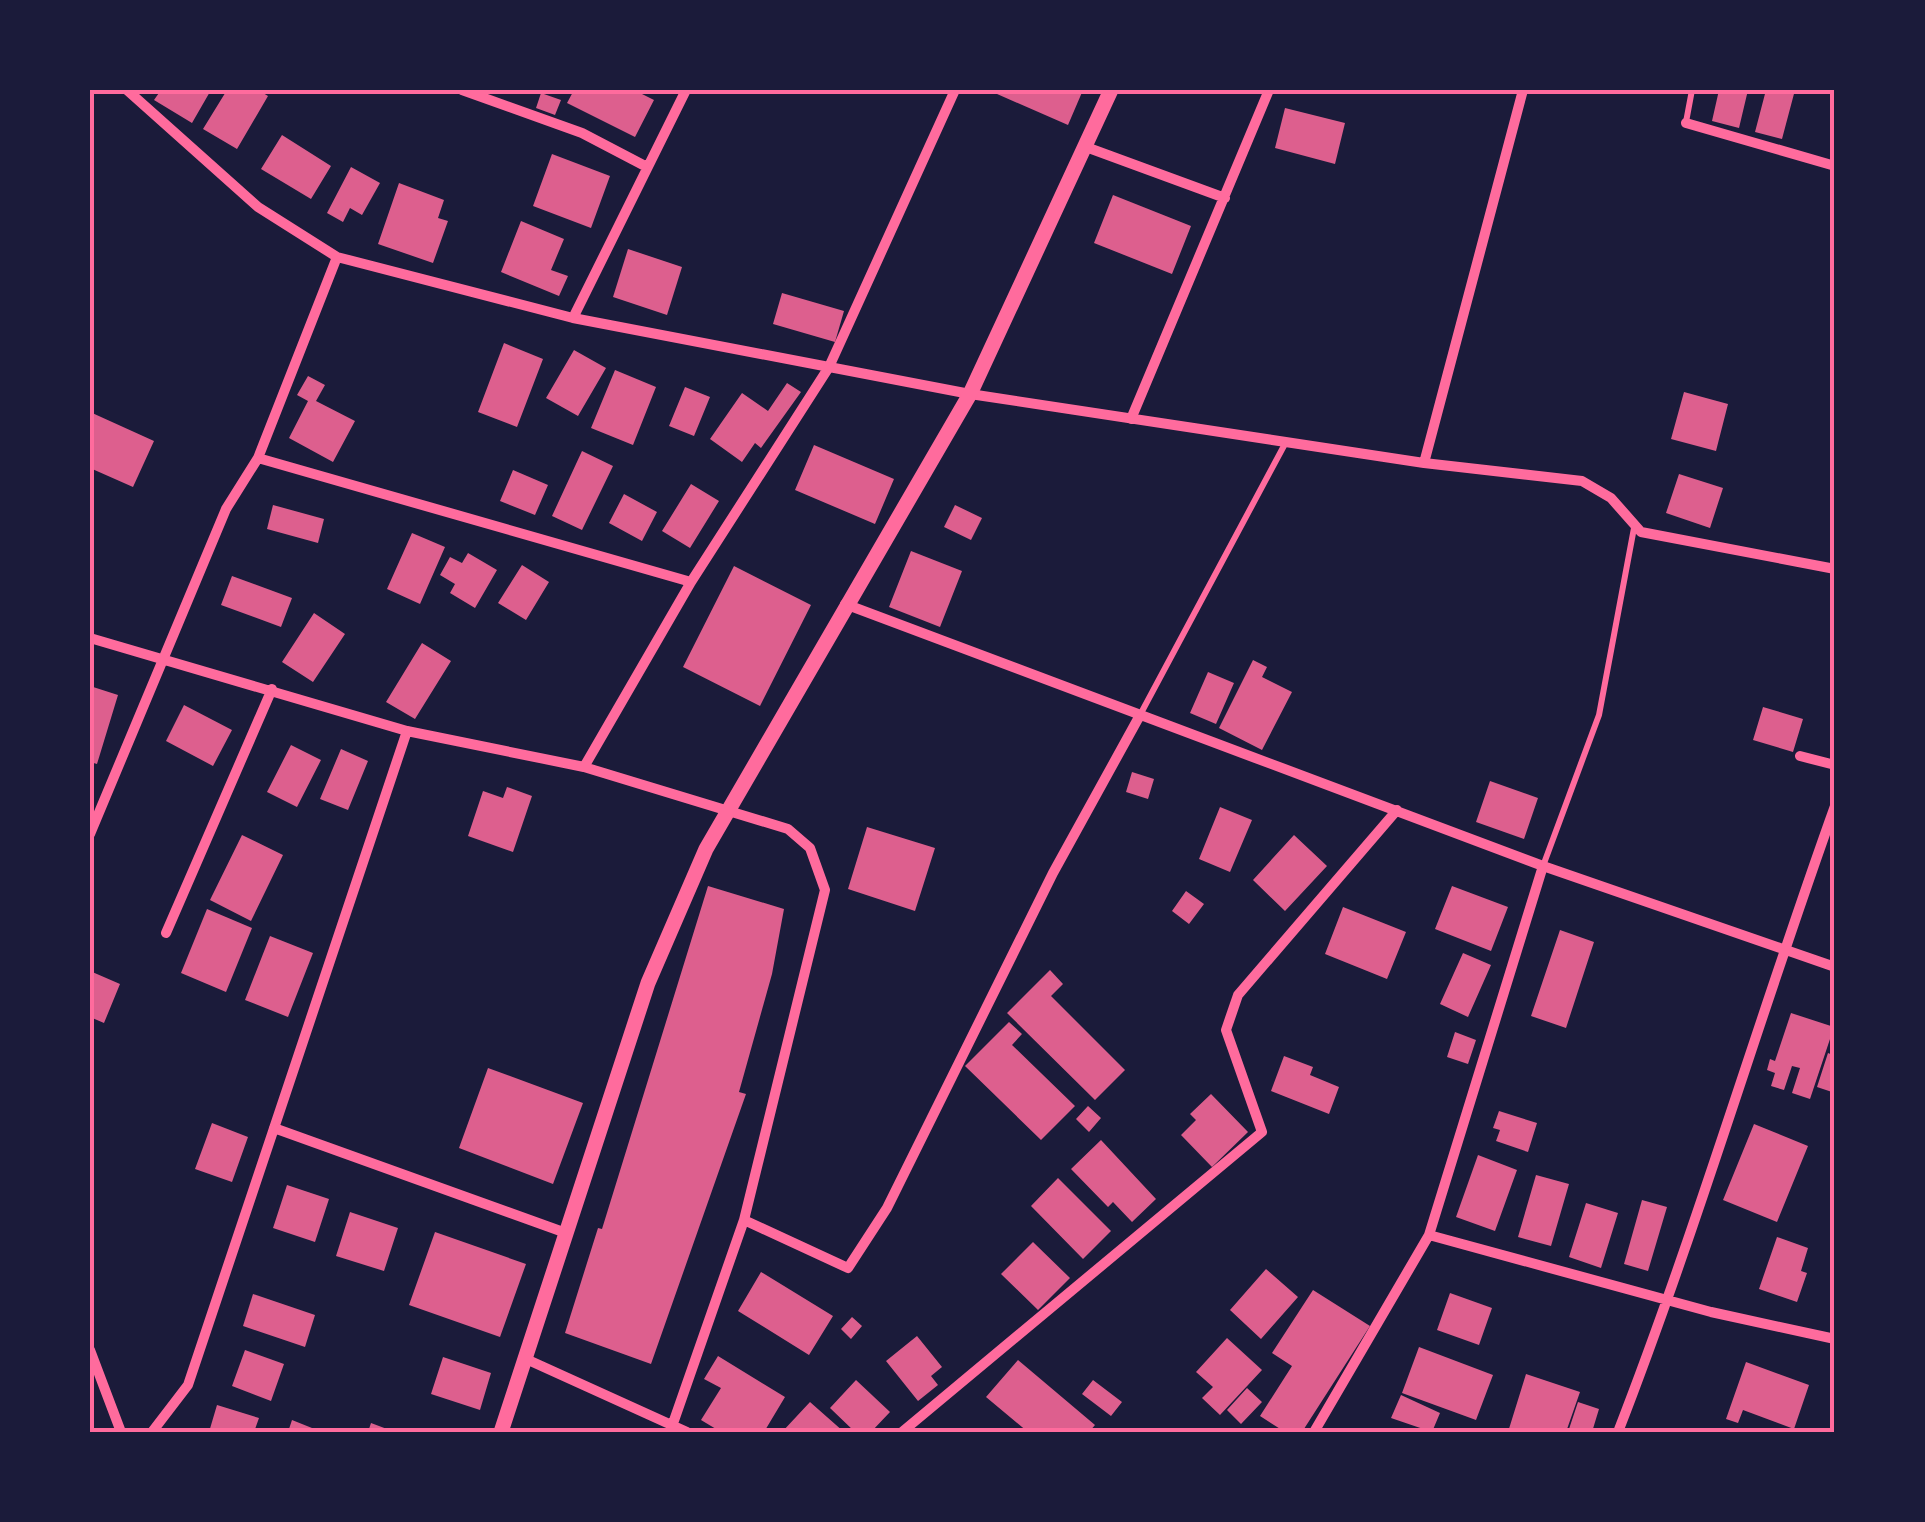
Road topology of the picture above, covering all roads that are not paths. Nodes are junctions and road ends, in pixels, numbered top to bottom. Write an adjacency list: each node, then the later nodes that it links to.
1 (462, 90): 12 (street)
2 (686, 90): 12 (street)
3 (954, 90): 16 (street)
4 (1111, 90): 10 (street)
5 (1270, 90): 13 (street)
6 (1522, 90): 21 (street)
7 (1692, 90): 9 (lane)
8 (132, 91): 14 (street)
9 (1686, 123): 11 (street)
10 (1086, 147): 13 (street); 17 (street)
11 (1835, 166)
12 (647, 167): 15 (street)
13 (1225, 198): 18 (street)
14 (337, 257): 15 (street); 20 (street)
15 (573, 318): 16 (street)
16 (829, 367): 17 (street); 24 (street)
17 (970, 394): 18 (street); 25 (street)
18 (1131, 419): 19 (street)
19 (1286, 442): 21 (street); 29 (lane)
20 (258, 458): 24 (street); 27 (street)
21 (1424, 463): 22 (street)
22 (1634, 528): 23 (street); 38 (lane)
23 (1835, 568)
24 (691, 582): 33 (street)
25 (846, 604): 29 (street); 35 (street)
26 (90, 638): 27 (street)
27 (164, 659): 28 (street); 37 (street)
28 (272, 689): 30 (street); 39 (street)
29 (1139, 717): 36 (street); 43 (street)
30 (407, 731): 33 (street); 42 (street)
31 (1800, 756): 32 (street)
32 (1835, 765)
33 (584, 767): 35 (street)
34 (1835, 806): 40 (street)
35 (728, 809): 43 (street); 44 (street)
36 (1396, 810): 38 (street); 55 (street)
37 (90, 834)
38 (1543, 866): 40 (street); 45 (street)
39 (166, 933)
40 (1784, 948): 41 (street); 46 (street)
41 (1835, 967)
42 (274, 1128): 44 (street); 52 (street)
43 (744, 1220): 50 (street)
44 (566, 1233): 49 (street)
45 (1429, 1236): 46 (street); 56 (street)
46 (1670, 1300): 47 (street); 57 (street)
47 (1835, 1338)
48 (90, 1350): 51 (street)
49 (526, 1359): 50 (street); 53 (street)
50 (672, 1429): 54 (street)
51 (121, 1432)
52 (152, 1432)
53 (501, 1432)
54 (688, 1432)
55 (902, 1432)
56 (1314, 1432)
57 (1618, 1432)

